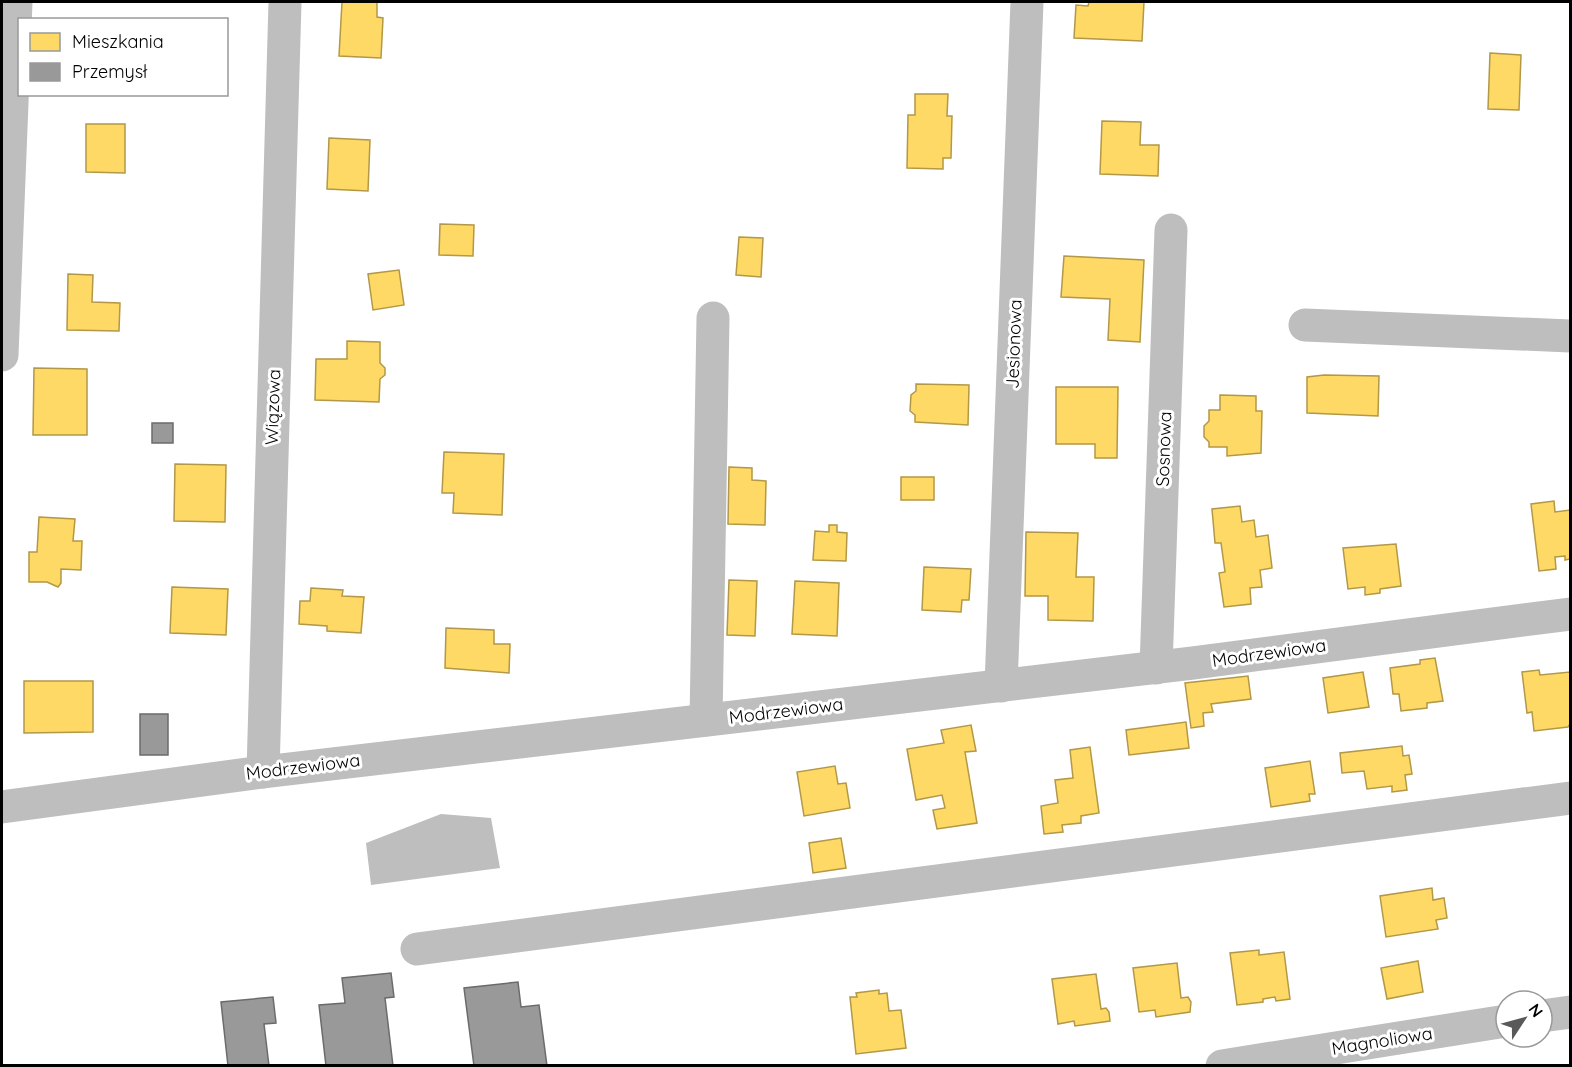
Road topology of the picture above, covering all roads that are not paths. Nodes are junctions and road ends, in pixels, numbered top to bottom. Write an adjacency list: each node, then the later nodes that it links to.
1 (16, 2): 8 (street)
2 (285, 2): 13 (street, Wiązowa)
3 (1027, 2): 11 (street, Jesionowa)
4 (1171, 230): 10 (street, Sosnowa)
5 (713, 318): 12 (street)
6 (1305, 325): 7 (street)
7 (1570, 336)
8 (2, 355)
9 (1570, 614): 10 (street, Modrzewiowa)
10 (1156, 668): 11 (street, Modrzewiowa)
11 (1001, 686): 12 (street, Modrzewiowa)
12 (706, 720): 13 (street, Modrzewiowa)
13 (262, 772): 15 (street, Modrzewiowa)
14 (1570, 798): 16 (street)
15 (2, 807)
16 (417, 949)
17 (1570, 1012): 18 (street)
18 (1554, 1014)
19 (1494, 1023): 20 (street, Magnoliowa)
20 (1227, 1065)

